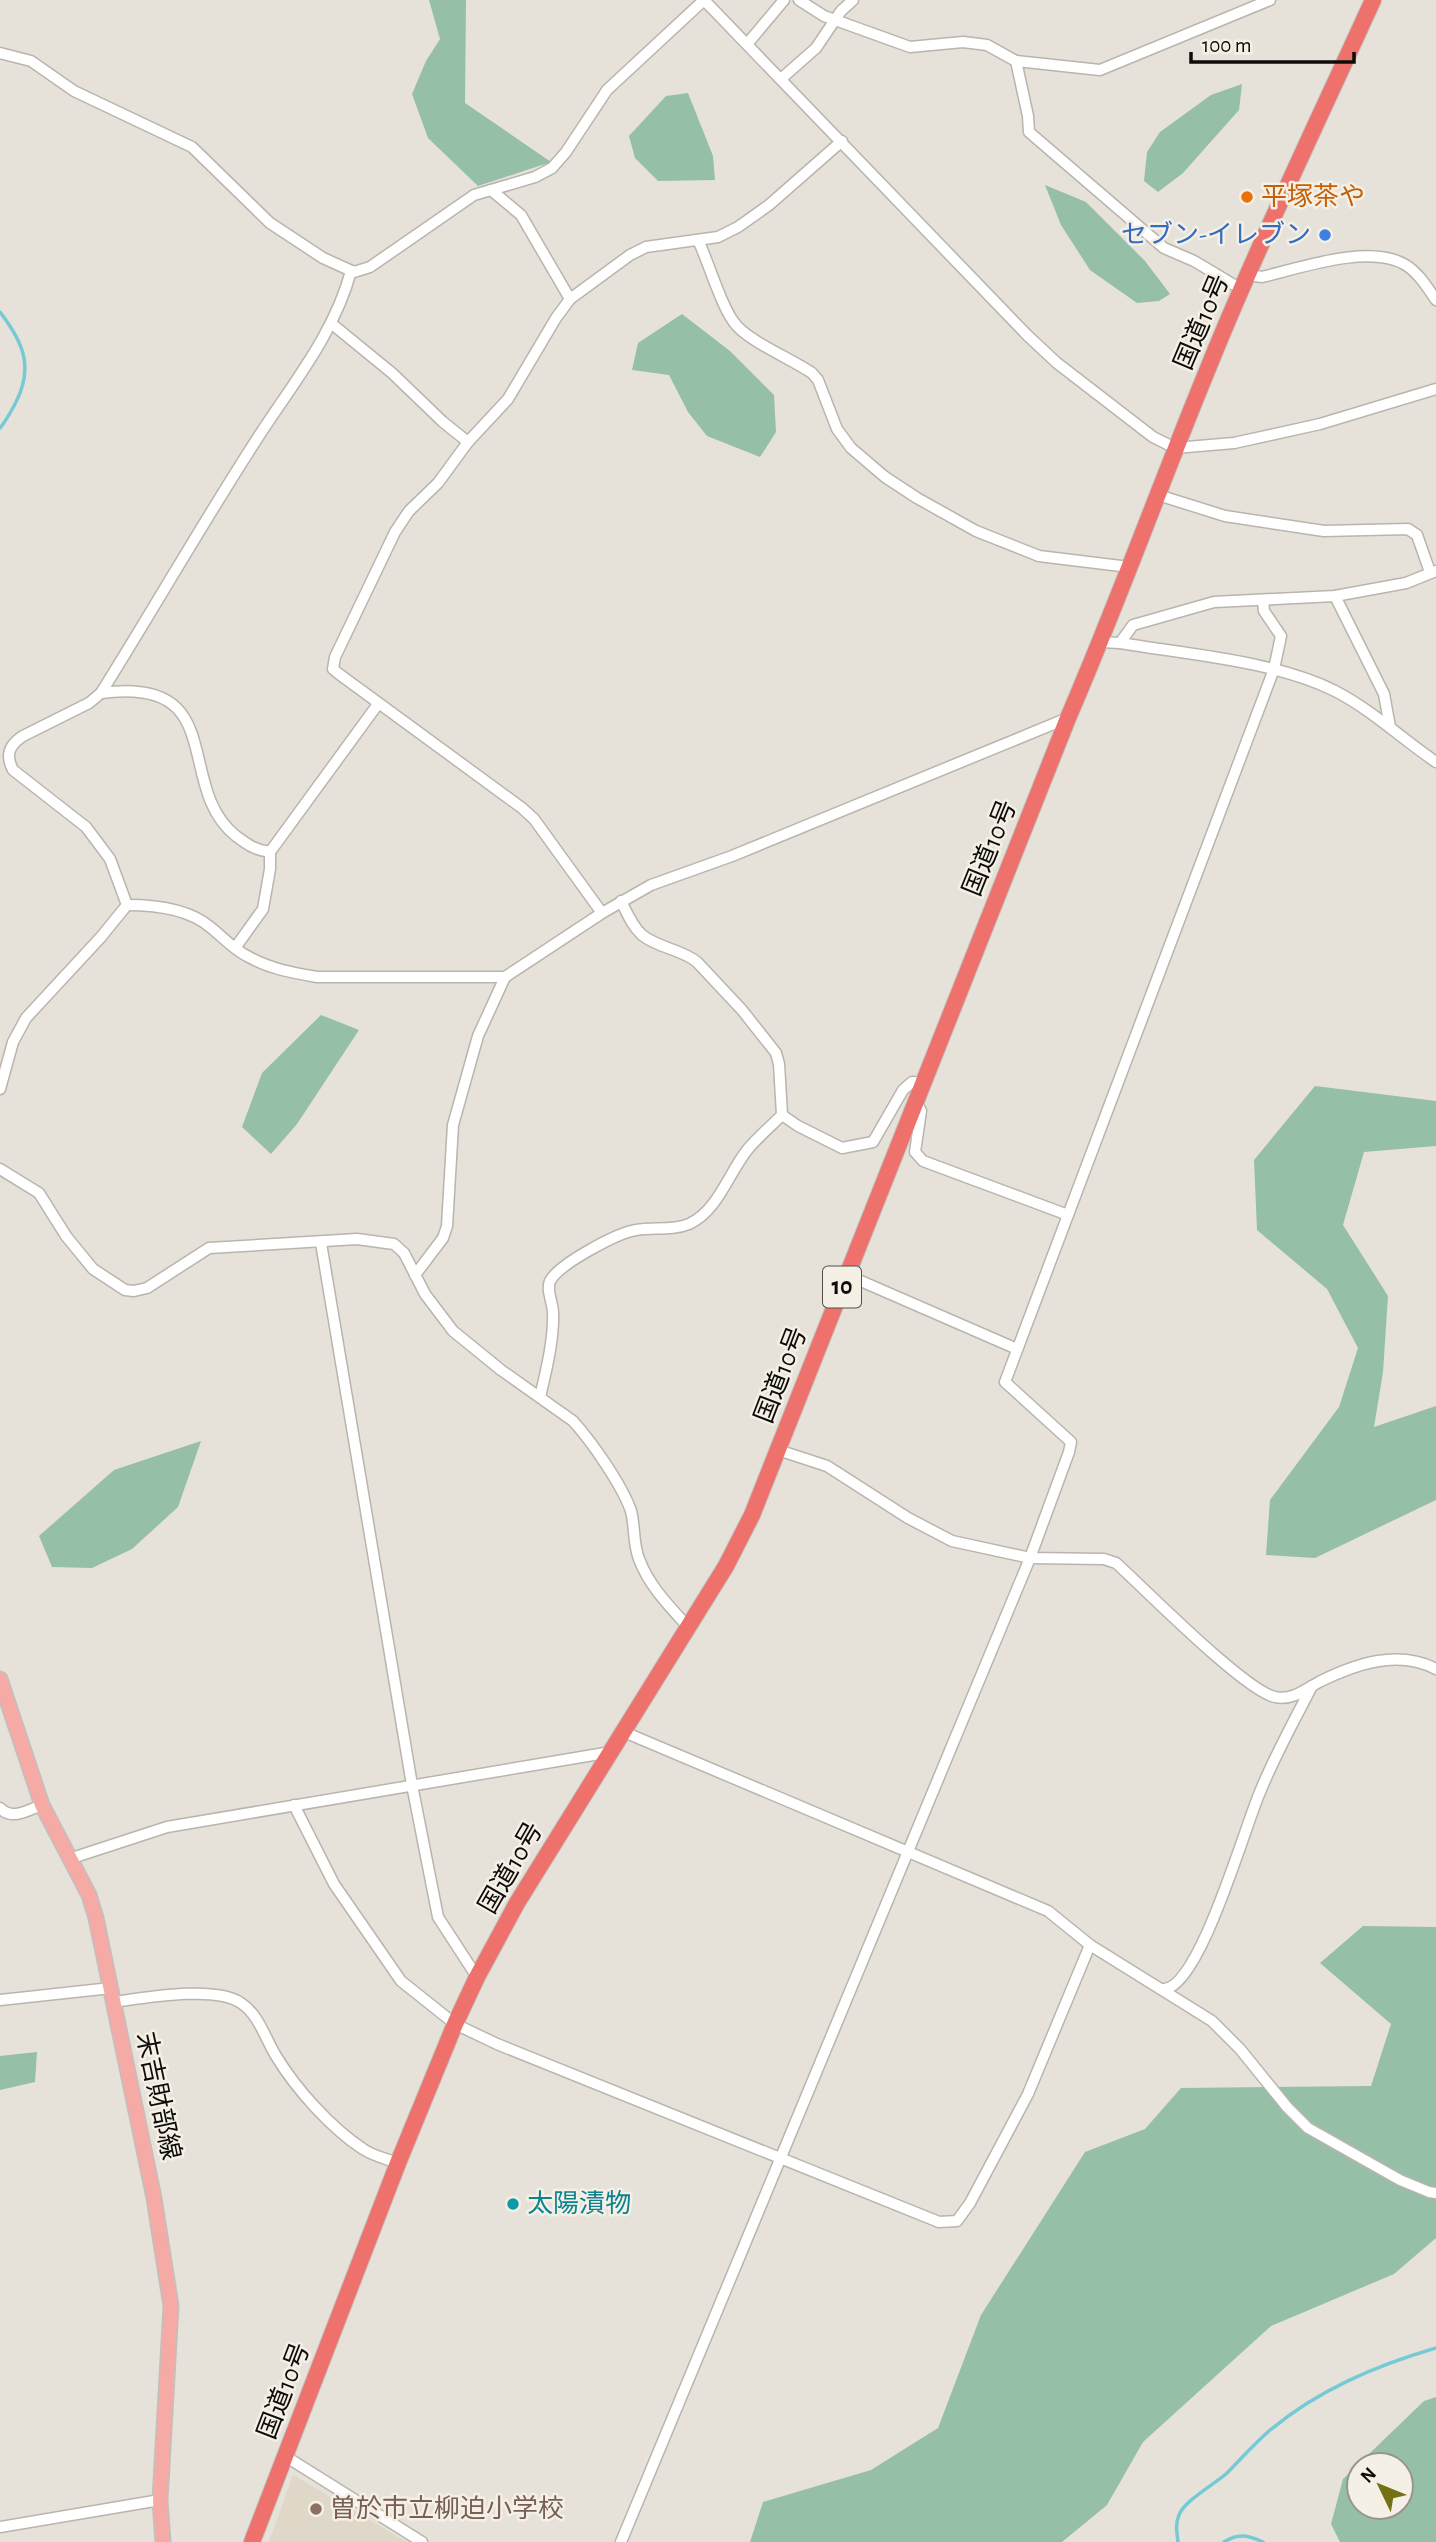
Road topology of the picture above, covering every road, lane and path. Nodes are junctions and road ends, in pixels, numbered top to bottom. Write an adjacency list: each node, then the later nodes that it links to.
1 (704, 0): 8 (street); 13 (street)
2 (784, 0): 8 (street)
3 (799, 0): 7 (street)
4 (853, 0): 7 (street)
5 (1270, 0): 10 (street)
6 (1373, 0): 16 (highway, 国道10号 / 10)
7 (835, 21): 10 (street); 11 (street)
8 (748, 43): 11 (street)
9 (0, 53): 15 (street)
10 (1016, 61): 16 (street)
11 (782, 78): 12 (street)
12 (842, 141): 14 (street); 22 (street)
13 (491, 190): 15 (street); 17 (street)
14 (698, 240): 17 (street); 24 (street)
15 (351, 271): 19 (street)
16 (1245, 282): 18 (street); 22 (highway, 国道10号 / 10)
17 (570, 299): 21 (street)
18 (1436, 300)
19 (332, 324): 21 (street); 31 (street)
20 (1436, 388): 22 (street)
21 (468, 442): 32 (street)
22 (1175, 448): 23 (highway, 国道10号 / 10)
23 (1158, 495): 24 (highway, 国道10号 / 10); 25 (street)
24 (1129, 567): 28 (highway, 国道10号 / 10)
25 (1433, 572): 26 (street)
26 (1335, 596): 27 (street); 34 (street)
27 (1263, 601): 29 (street); 30 (street)
28 (1101, 642): 29 (street); 33 (highway, 国道10号 / 10)
29 (1120, 643): 30 (street)
30 (1274, 669): 34 (street); 47 (street)
31 (101, 693): 36 (street); 38 (street)
32 (378, 704): 36 (street); 39 (street)
33 (1068, 718): 37 (street); 42 (highway, 国道10号 / 10)
34 (1390, 726): 35 (street)
35 (1436, 762)
36 (270, 852): 40 (street)
37 (621, 901): 39 (street); 45 (street)
38 (127, 905): 40 (street); 43 (street)
39 (602, 913): 41 (street)
40 (234, 948): 41 (street)
41 (505, 977): 49 (street)
42 (923, 1083): 44 (highway, 国道10号 / 10); 45 (street)
43 (0, 1089)
44 (916, 1101): 47 (street); 50 (highway, 国道10号 / 10)
45 (782, 1115): 52 (street)
46 (0, 1169): 48 (street)
47 (1068, 1215): 51 (street)
48 (321, 1242): 49 (street); 61 (street)
49 (415, 1275): 52 (street)
50 (847, 1275): 51 (street); 53 (highway, 国道10号 / 10)
51 (1017, 1349): 54 (street)
52 (540, 1397): 55 (street)
53 (778, 1450): 54 (street); 55 (highway, 国道10号 / 10)
54 (1030, 1558): 58 (street); 65 (street)
55 (689, 1628): 59 (highway, 国道10号 / 10)
56 (1436, 1669): 58 (street)
57 (0, 1679): 62 (main road, 末吉財部線)
58 (1312, 1686): 69 (street)
59 (624, 1732): 60 (highway, 国道10号 / 10); 65 (street)
60 (611, 1752): 61 (street); 68 (highway, 国道10号 / 10)
61 (412, 1785): 63 (street); 68 (street)
62 (41, 1805): 64 (street); 66 (main road, 末吉財部線)
63 (293, 1805): 66 (street); 72 (street)
64 (0, 1808)
65 (907, 1851): 67 (street); 73 (street)
66 (69, 1859): 70 (main road, 末吉財部線)
67 (1090, 1945): 69 (street); 73 (street)
68 (477, 1977): 72 (highway, 国道10号 / 10)
69 (1164, 1989): 75 (street)
70 (112, 1995): 71 (street); 74 (street); 77 (main road, 末吉財部線)
71 (0, 2000)
72 (454, 2024): 73 (street); 74 (highway, 国道10号 / 10)
73 (779, 2158): 82 (street)
74 (398, 2163): 76 (highway, 国道10号 / 10)
75 (1436, 2193)
76 (285, 2456): 80 (highway, 国道10号 / 10); 81 (street)
77 (160, 2500): 78 (street); 79 (main road, 末吉財部線)
78 (0, 2527)
79 (163, 2542)
80 (252, 2542)
81 (422, 2542)
82 (621, 2542)

